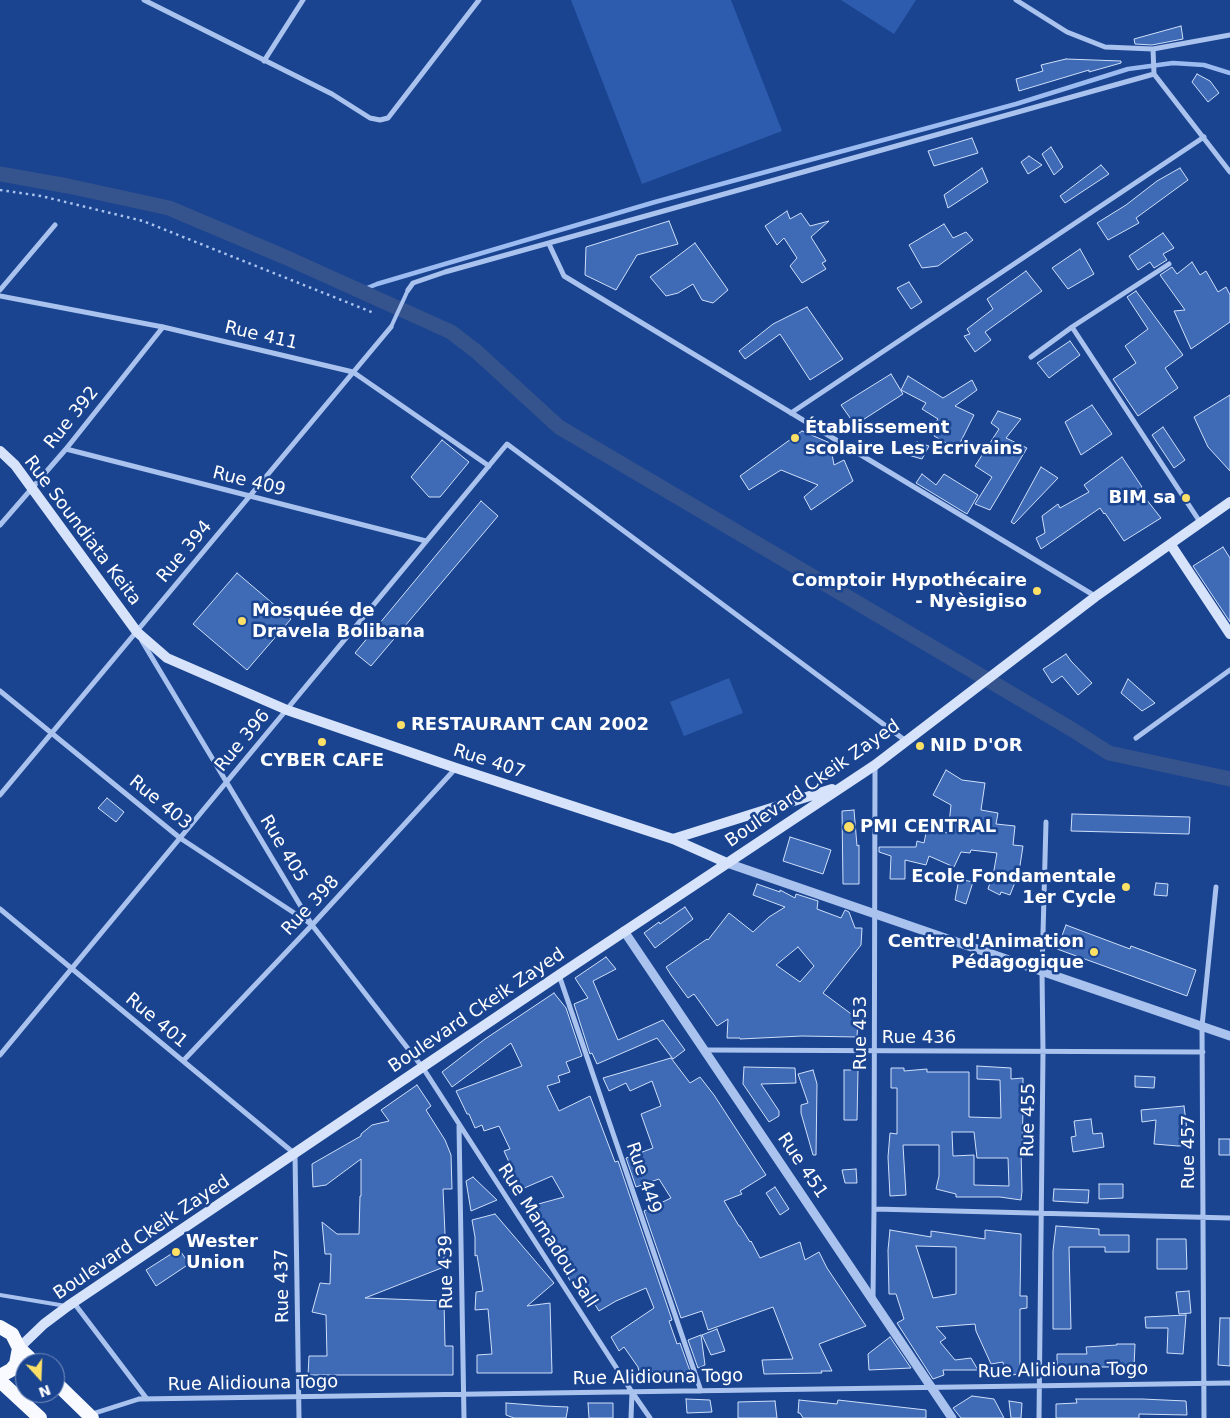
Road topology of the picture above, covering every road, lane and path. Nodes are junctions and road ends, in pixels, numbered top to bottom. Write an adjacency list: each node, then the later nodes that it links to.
1 (144, 0): 7 (street)
2 (303, 0): 7 (street)
3 (479, 0): 7 (street)
4 (1016, 0): 6 (street)
5 (1230, 35): 6 (street)
6 (1154, 49): 8 (street)
7 (264, 61)
8 (1154, 74): 9 (street); 13 (street)
9 (1204, 138): 10 (street); 24 (street)
10 (1230, 172)
11 (0, 190): 18 (path)
12 (55, 225): 15 (street)
13 (549, 244): 16 (street); 24 (street)
14 (1170, 264): 20 (street)
15 (0, 290)
16 (408, 290): 19 (lane)
17 (0, 296): 21 (street, Rue 411)
18 (374, 313)
19 (391, 327): 23 (street, Rue 394)
20 (1072, 327): 22 (street); 31 (street)
21 (163, 328): 23 (street, Rue 411); 25 (street, Rue 392)
22 (1031, 357)
23 (353, 372): 27 (street, Rue 411); 29 (street, Rue 394)
24 (791, 413): 35 (street)
25 (66, 449): 28 (street, Rue 392); 29 (street, Rue 409)
26 (0, 451): 28 (main road, Rue Soundiata Keita)
27 (489, 466): 33 (street, Rue 396); 43 (street, Rue 396)
28 (31, 489): 32 (street, Rue 392); 36 (main road, Rue Soundiata Keita)
29 (250, 496): 33 (street, Rue 409); 36 (street, Rue 394)
30 (1230, 502): 31 (main road, Boulevard Ckeik Zayed)
31 (1200, 522): 34 (main road, Boulevard Ckeik Zayed)
32 (0, 525)
33 (426, 541): 40 (street, Rue 396)
34 (1171, 545): 35 (main road, Boulevard Ckeik Zayed); 37 (main road)
35 (1095, 597): 43 (main road, Boulevard Ckeik Zayed)
36 (137, 632): 40 (main road, Rue 407); 41 (street, Rue 394); 46 (street, Rue 405)
37 (1230, 634)
38 (1230, 670): 42 (street)
39 (0, 691): 41 (street, Rue 403)
40 (286, 710): 45 (main road, Rue 407); 46 (street, Rue 396)
41 (52, 733): 48 (street, Rue 394); 50 (street, Rue 403)
42 (1136, 738)
43 (906, 741): 44 (main road, Boulevard Ckeik Zayed)
44 (875, 765): 47 (main road, Boulevard Ckeik Zayed); 55 (street, Rue 453)
45 (456, 768): 51 (main road, Rue 407); 56 (street, Rue 398)
46 (227, 781): 50 (street, Rue 396); 56 (street, Rue 405)
47 (845, 785): 51 (main road); 52 (main road, Boulevard Ckeik Zayed)
48 (0, 795)
49 (1046, 822): 59 (street, Rue 455)
50 (180, 838): 56 (street, Rue 403); 58 (street, Rue 396)
51 (673, 839): 52 (main road, Rue 407)
52 (727, 863): 55 (street); 57 (main road, Boulevard Ckeik Zayed)
53 (1216, 887): 61 (street, Rue 457)
54 (0, 909): 58 (street, Rue 401)
55 (874, 914): 59 (street); 64 (street, Rue 453)
56 (312, 925): 68 (street, Rue 398); 69 (street, Rue 405)
57 (624, 931): 60 (main road, Boulevard Ckeik Zayed); 63 (street, Rue 451)
58 (72, 969): 67 (street, Rue 396); 68 (street, Rue 401)
59 (1042, 971): 61 (street); 65 (street, Rue 455)
60 (559, 975): 69 (main road, Boulevard Ckeik Zayed); 89 (street, Rue 449)
61 (1202, 1026): 62 (street); 66 (street, Rue 457)
62 (1230, 1036)
63 (704, 1050): 64 (street, Rue 436); 77 (street, Rue 451)
64 (874, 1051): 65 (street, Rue 436); 72 (street, Rue 453)
65 (1043, 1052): 66 (street, Rue 436); 73 (street, Rue 455)
66 (1203, 1052): 74 (street, Rue 457)
67 (0, 1055)
68 (183, 1061): 71 (street, Rue 401)
69 (423, 1068): 70 (street, Rue Mamadou Sall); 71 (main road, Boulevard Ckeik Zayed)
70 (459, 1125): 90 (street, Rue Mamadou Sall); 91 (street, Rue 439)
71 (294, 1154): 78 (main road, Boulevard Ckeik Zayed); 92 (street, Rue 437)
72 (874, 1210): 73 (street); 77 (street, Rue 453)
73 (1041, 1213): 74 (street); 86 (street, Rue 455)
74 (1203, 1217): 75 (street); 84 (street, Rue 457)
75 (1230, 1218)
76 (0, 1294): 78 (lane)
77 (873, 1300): 87 (street, Rue 451)
78 (71, 1305): 80 (main road, Boulevard Ckeik Zayed); 93 (street)
79 (0, 1327): 80 (highway)
80 (19, 1348): 81 (highway); 82 (highway)
81 (24, 1353)
82 (0, 1376)
83 (0, 1381): 96 (highway)
84 (1204, 1383): 85 (street, Rue Alidiouna Togo); 86 (street, Rue Alidiouna Togo); 103 (street, Rue 457)
85 (1230, 1383)
86 (1040, 1386): 87 (street, Rue Alidiouna Togo); 102 (street, Rue 455)
87 (931, 1387): 89 (street, Rue Alidiouna Togo); 101 (street, Rue 451)
88 (65, 1391): 95 (highway)
89 (700, 1391): 90 (street, Rue Alidiouna Togo)
90 (632, 1392): 91 (street, Rue Alidiouna Togo); 99 (street); 100 (street, Rue Mamadou Sall)
91 (463, 1394): 92 (street, Rue Alidiouna Togo); 98 (street, Rue 439)
92 (299, 1397): 93 (street, Rue Alidiouna Togo); 97 (street, Rue 437)
93 (147, 1399): 94 (street, Rue Alidiouna Togo)
94 (138, 1400): 95 (street, Rue Alidiouna Togo)
95 (91, 1416)
96 (40, 1418)
97 (299, 1418)
98 (464, 1418)
99 (631, 1418)
100 (650, 1418)
101 (952, 1418)
102 (1039, 1418)
103 (1204, 1418)

